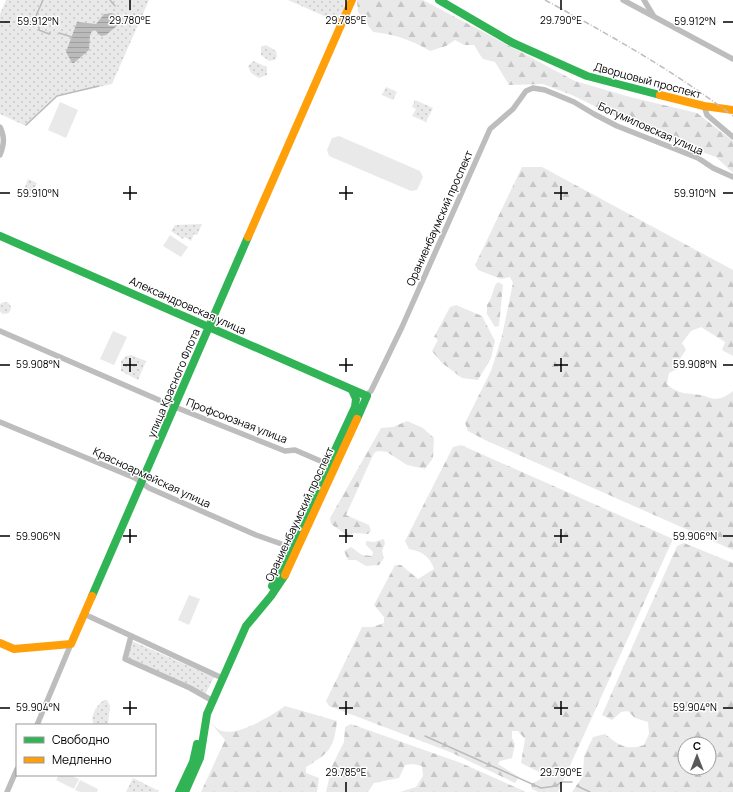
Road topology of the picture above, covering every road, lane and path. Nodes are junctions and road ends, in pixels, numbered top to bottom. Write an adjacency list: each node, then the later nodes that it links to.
1 (352, 0): 15 (main road, улица Красного Флота)
2 (439, 0): 8 (main road, Дворцовый проспект)
3 (623, 0): 5 (street)
4 (644, 0): 5 (street)
5 (654, 16): 6 (street)
6 (733, 59)
7 (520, 100): 13 (street, Богумиловская улица); 18 (street, Ораниенбаумский проспект)
8 (704, 106): 9 (main road, Дворцовый проспект); 11 (street)
9 (729, 110)
10 (0, 127): 12 (street)
11 (733, 137)
12 (0, 155)
13 (733, 177)
14 (0, 236): 15 (main road, Александровская улица)
15 (209, 326): 17 (main road, Александровская улица); 20 (main road, улица Красного Флота)
16 (0, 331): 20 (street, Профсоюзная улица)
17 (352, 390): 18 (main road, Александровская улица); 19 (main road)
18 (367, 396): 19 (street); 22 (main road, Ораниенбаумский проспект)
19 (356, 399): 22 (main road, Ораниенбаумский проспект)
20 (175, 407): 22 (street, Профсоюзная улица); 23 (main road, улица Красного Флота)
21 (0, 422): 23 (street, Красноармейская улица)
22 (331, 466): 24 (main road, Ораниенбаумский проспект)
23 (142, 483): 24 (street, Красноармейская улица); 25 (main road, улица Красного Флота)
24 (294, 548): 29 (main road, Ораниенбаумский проспект); 30 (main road, Ораниенбаумский проспект)
25 (84, 614): 26 (street); 28 (main road, улица Красного Флота)
26 (131, 636): 29 (street); 30 (street)
27 (0, 643): 28 (main road)
28 (71, 644): 31 (street)
29 (220, 677): 30 (main road, Ораниенбаумский проспект)
30 (211, 700): 34 (main road, Ораниенбаумский проспект); 35 (main road, Ораниенбаумский проспект)
31 (37, 724)
32 (16, 771): 33 (street)
33 (7, 792)
34 (179, 792)
35 (185, 792)

